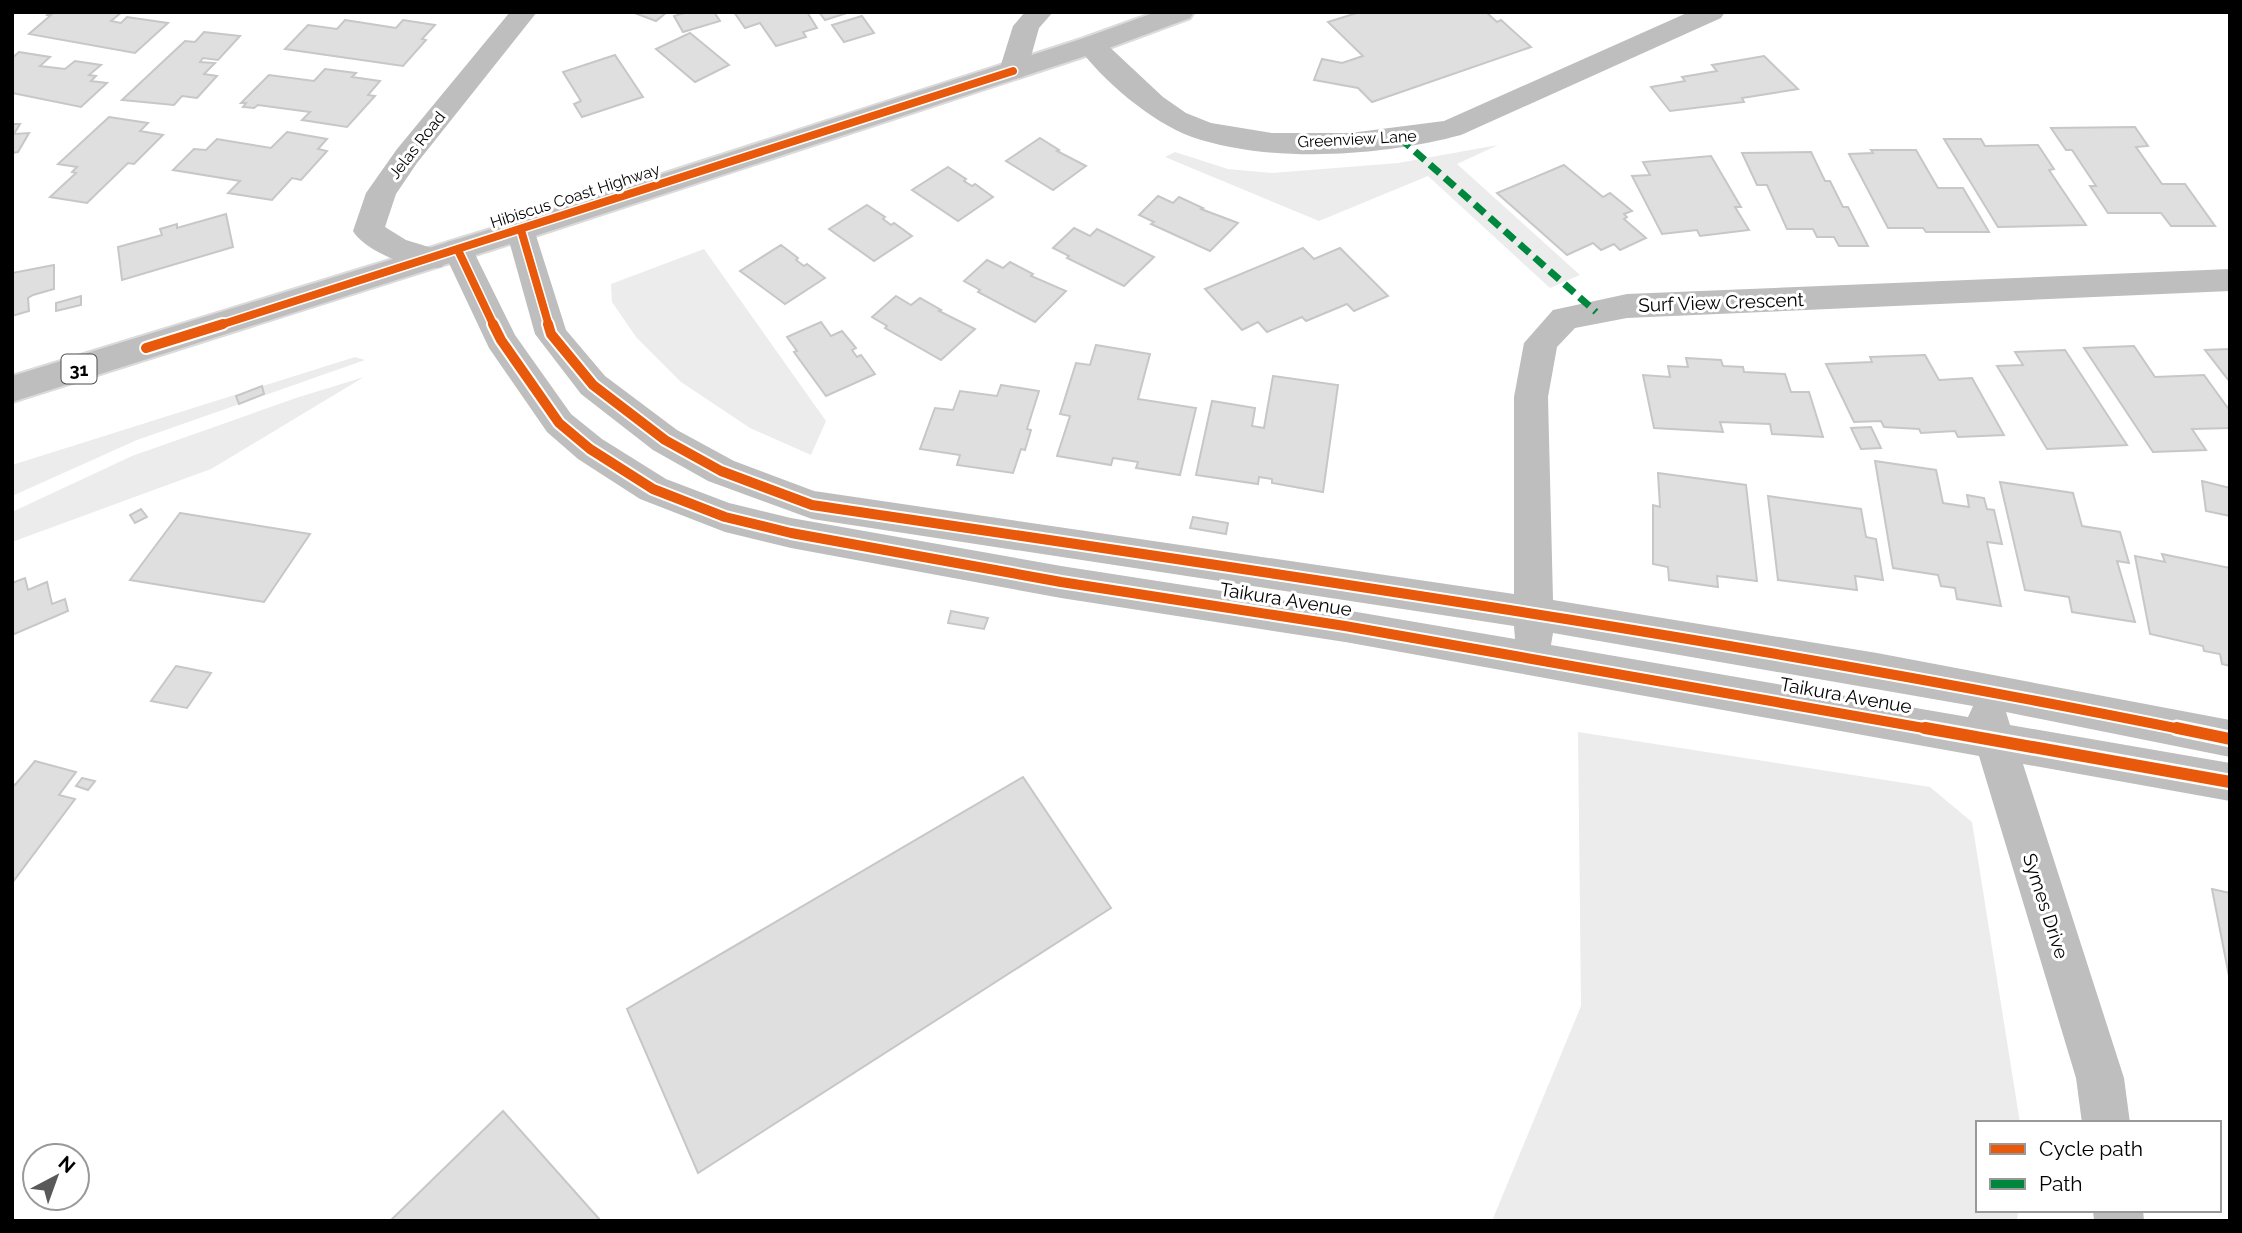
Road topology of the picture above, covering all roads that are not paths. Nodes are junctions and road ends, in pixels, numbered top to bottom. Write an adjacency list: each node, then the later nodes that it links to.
1 (524, 12): 8 (street, Jelas Road)
2 (1040, 12): 6 (street)
3 (1181, 12): 5 (street, Hibiscus Coast Highway / 31)
4 (1712, 12): 5 (street, Greenview Lane)
5 (1091, 45): 6 (street, Hibiscus Coast Highway / 31)
6 (1013, 71): 7 (street, Hibiscus Coast Highway / 31)
7 (521, 230): 8 (street, Hibiscus Coast Highway / 31); 11 (street, Taikura Avenue)
8 (444, 255): 10 (street, Hibiscus Coast Highway / 31); 12 (street, Taikura Avenue)
9 (2230, 280): 11 (street, Surf View Crescent)
10 (12, 389)
11 (1533, 614): 12 (street, Surf View Crescent); 13 (street, Taikura Avenue)
12 (1535, 659): 15 (street, Taikura Avenue)
13 (1982, 689): 14 (street, Taikura Avenue); 15 (street, Symes Drive)
14 (2230, 739)
15 (1993, 740): 16 (street, Taikura Avenue); 17 (street, Symes Drive)
16 (2230, 782)
17 (2106, 1121)

